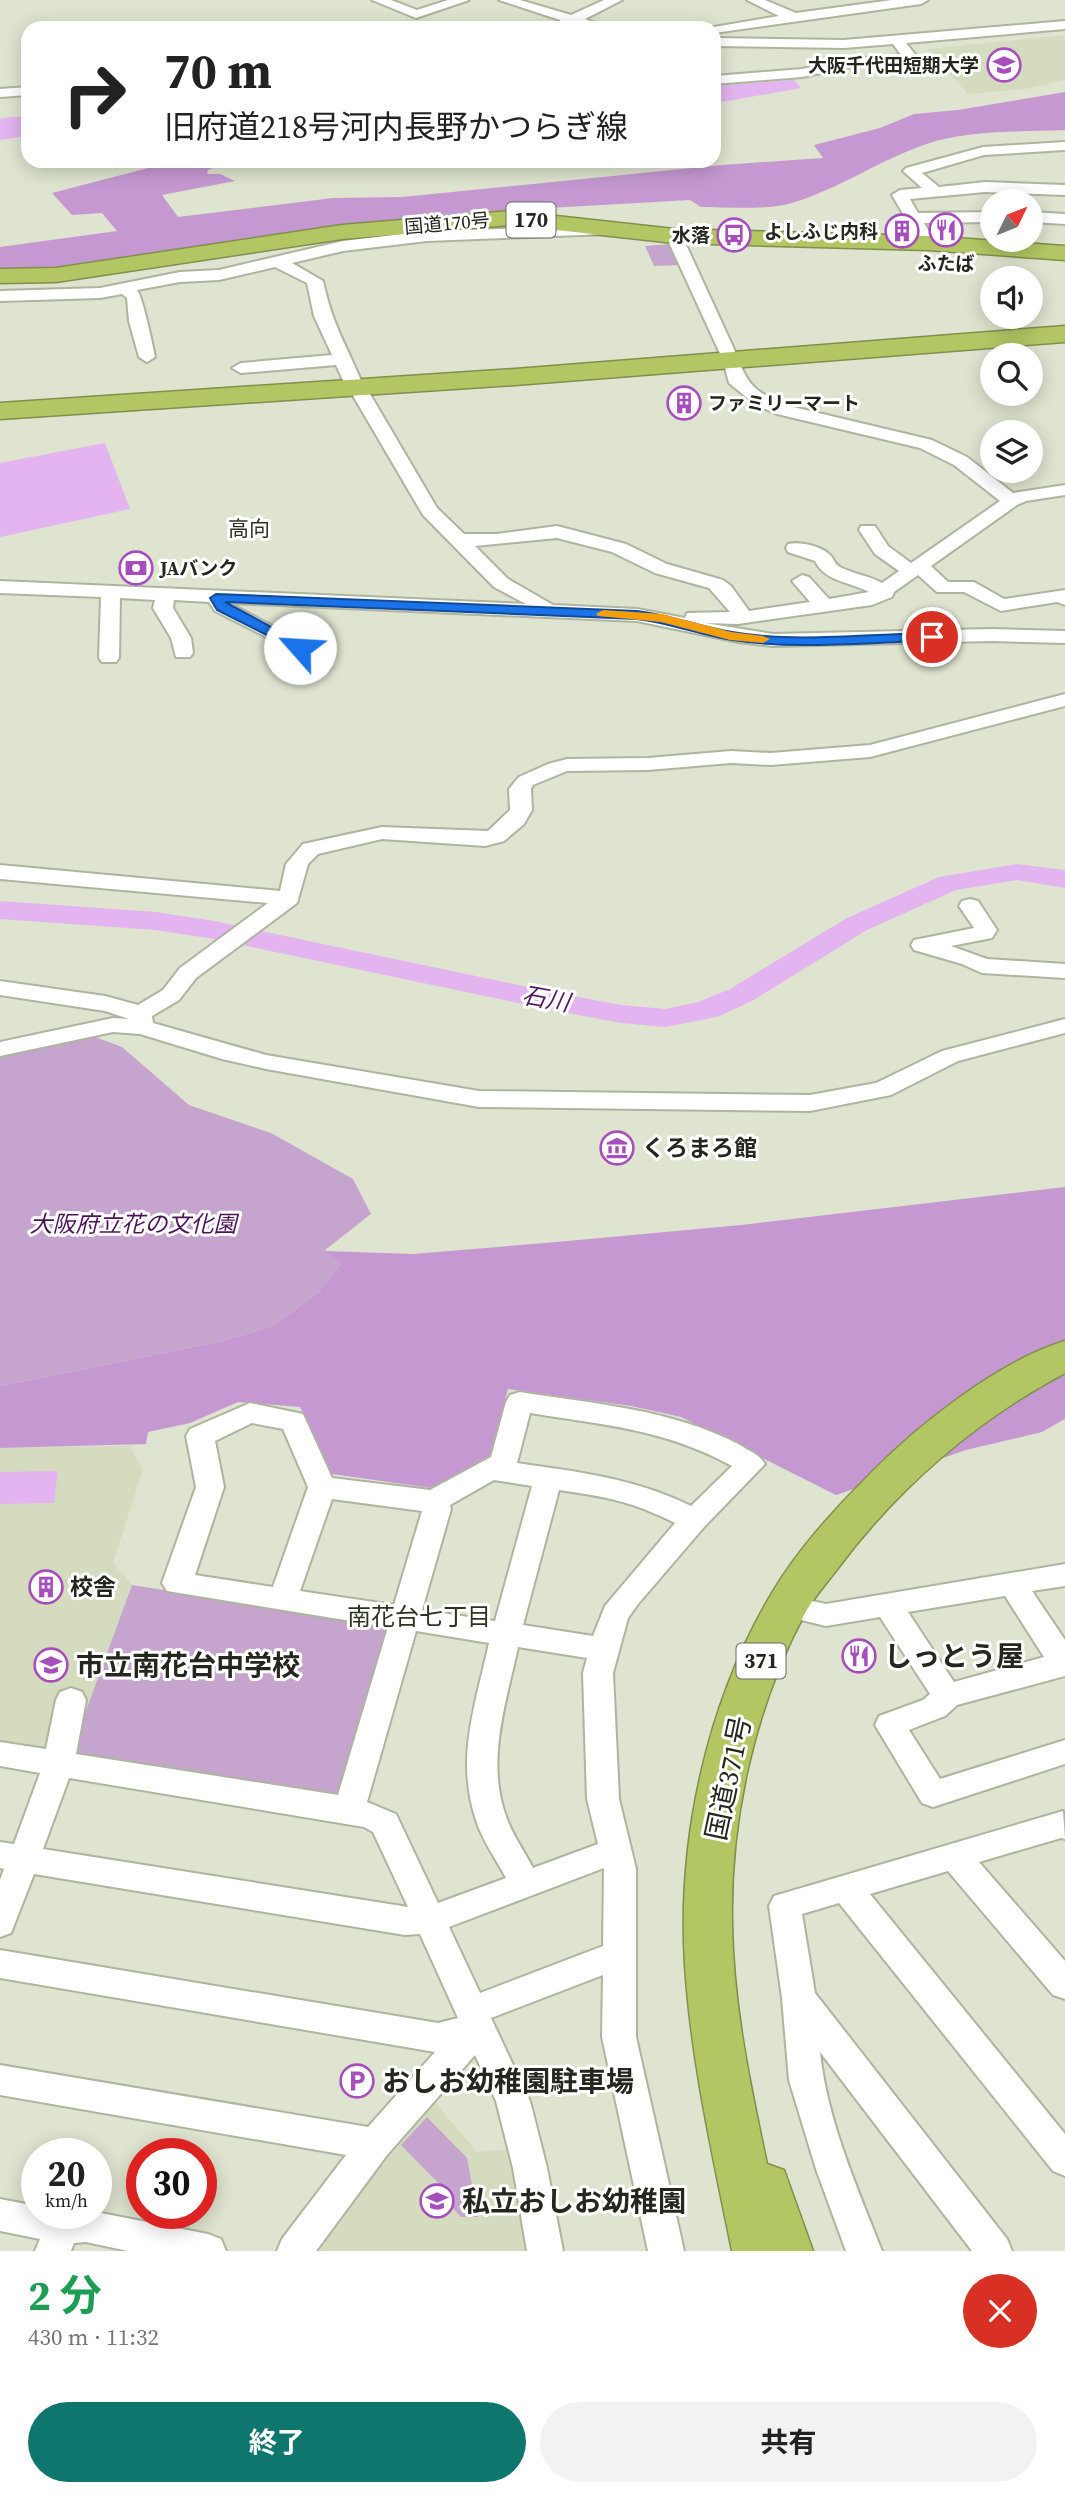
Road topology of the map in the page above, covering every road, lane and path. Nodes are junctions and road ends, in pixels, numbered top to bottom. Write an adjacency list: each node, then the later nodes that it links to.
1 (379, 0): 2 (street)
2 (462, 0)
3 (506, 0): 8 (street)
4 (615, 0): 8 (street)
5 (754, 0): 7 (street)
6 (921, 0): 7 (street)
7 (794, 18): 10 (street)
8 (570, 21)
9 (1065, 25): 11 (street)
10 (721, 28)
11 (897, 40): 12 (street); 13 (street)
12 (721, 42)
13 (721, 79)
14 (21, 92): 15 (street)
15 (0, 93)
16 (1065, 146): 17 (street)
17 (1021, 168): 18 (street); 19 (street); 19 (street)
18 (1065, 190)
19 (936, 192): 21 (street)
20 (980, 216): 21 (street)
21 (914, 218): 26 (street)
22 (1043, 218): 23 (street)
23 (1065, 219)
24 (609, 230): 25 (highway, 国道170号 / 170); 28 (street); 29 (highway, 国道170号 / 170)
25 (674, 236): 26 (highway, 国道170号 / 170); 38 (street)
26 (928, 243): 27 (highway, 国道170号 / 170)
27 (1065, 253)
28 (276, 261): 30 (street); 37 (street)
29 (0, 276)
30 (125, 288): 31 (street); 36 (street)
31 (0, 296)
32 (1065, 334): 38 (highway)
33 (1065, 352): 34 (highway)
34 (1043, 353)
35 (980, 355): 38 (highway)
36 (147, 357)
37 (344, 360): 39 (street); 40 (street)
38 (731, 364): 40 (highway); 44 (street)
39 (241, 368)
40 (358, 391): 41 (highway); 42 (highway); 46 (street)
41 (0, 411)
42 (0, 418)
43 (1065, 490): 44 (street)
44 (1011, 501): 48 (street)
45 (868, 530): 48 (street)
46 (459, 540): 49 (street); 59 (street)
47 (800, 548): 54 (street)
48 (918, 568): 54 (street); 56 (street)
49 (668, 570): 52 (street); 60 (street)
50 (802, 581): 58 (street)
51 (0, 587): 53 (street)
52 (656, 589)
53 (111, 593): 55 (street); 65 (street)
54 (885, 593): 58 (street)
55 (166, 595): 57 (street); 64 (street)
56 (1064, 597)
57 (216, 598): 59 (street); 63 (street)
58 (824, 606): 60 (street)
59 (557, 612): 61 (street)
60 (744, 617): 61 (street)
61 (662, 618): 62 (street)
62 (1065, 636)
63 (300, 648)
64 (183, 653)
65 (109, 658)
66 (1065, 700): 68 (street)
67 (0, 872): 68 (street)
68 (285, 901): 72 (street)
69 (970, 906): 70 (street)
70 (1065, 971)
71 (0, 988): 72 (street)
72 (141, 1020): 73 (street); 74 (street)
73 (1065, 1026)
74 (0, 1049)
75 (1065, 1355): 85 (highway, 国道371号 / 371)
76 (494, 1470): 77 (street); 79 (street); 80 (street)
77 (548, 1480): 80 (street); 87 (street)
78 (322, 1487): 79 (street); 83 (street); 83 (street)
79 (435, 1500): 86 (street)
80 (694, 1520): 88 (street)
81 (1065, 1575): 82 (street)
82 (1012, 1584): 84 (street); 89 (street)
83 (283, 1599): 86 (street)
84 (886, 1603): 85 (street); 90 (street)
85 (786, 1606): 106 (highway, 国道371号 / 371)
86 (406, 1618): 87 (street); 95 (street)
87 (506, 1635): 88 (street); 100 (street)
88 (603, 1649): 97 (street)
89 (1065, 1663): 90 (street)
90 (947, 1696): 92 (street)
91 (71, 1700): 94 (street)
92 (1065, 1752)
93 (0, 1754): 94 (street)
94 (58, 1764): 95 (street); 98 (street)
95 (349, 1810): 102 (street)
96 (1065, 1826): 99 (street)
97 (617, 1850): 100 (street); 104 (street)
98 (12, 1857): 102 (street); 103 (street)
99 (955, 1857): 101 (street); 107 (street)
100 (525, 1883): 102 (street)
101 (846, 1888): 108 (street); 113 (street)
102 (430, 1920): 109 (street)
103 (0, 1923)
104 (618, 1955): 109 (street); 119 (street)
105 (0, 1964): 109 (street)
106 (709, 1964): 111 (highway, 国道371号 / 371); 120 (highway, 371)
107 (1065, 1985)
108 (799, 1998): 123 (street); 124 (street)
109 (474, 2019): 112 (street); 118 (street)
110 (0, 2080): 112 (street)
111 (727, 2092): 121 (highway, 国道371号 / 371); 122 (highway, 371)
112 (375, 2144): 117 (street)
113 (1065, 2160)
114 (0, 2215): 115 (street)
115 (58, 2239): 116 (street)
116 (202, 2250)
117 (295, 2251)
118 (545, 2251)
119 (666, 2251)
120 (734, 2251)
121 (759, 2251)
122 (786, 2251)
123 (864, 2251)
124 (994, 2251)

